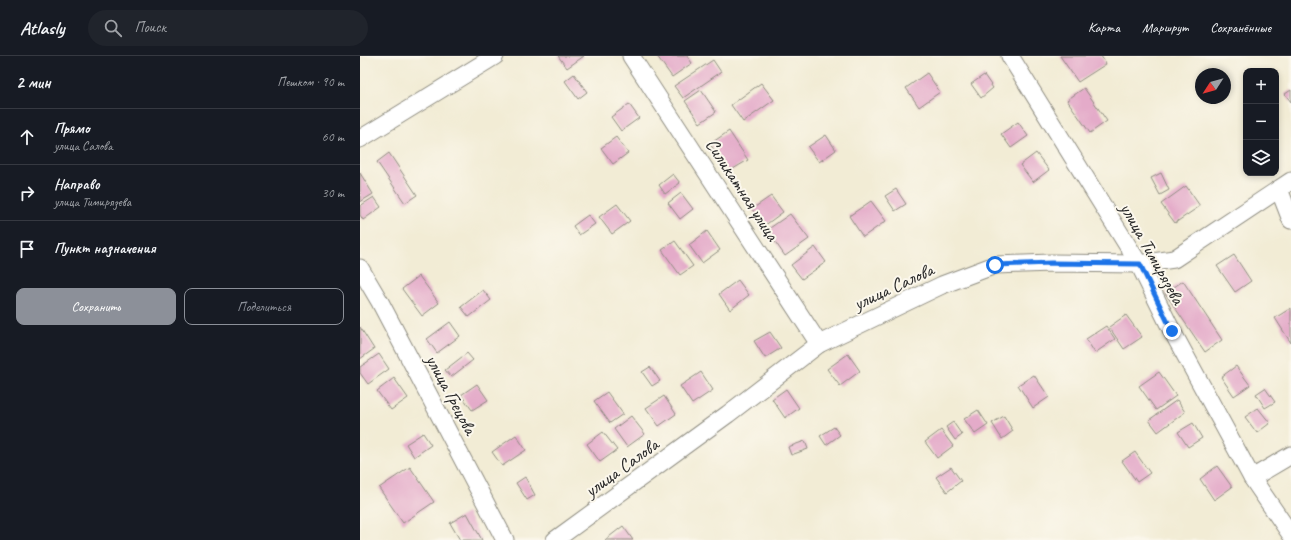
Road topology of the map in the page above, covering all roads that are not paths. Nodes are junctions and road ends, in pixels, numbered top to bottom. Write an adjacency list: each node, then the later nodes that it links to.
1 (495, 56): 4 (street)
2 (631, 56): 9 (street, Силикатная улица)
3 (1010, 56): 7 (street, улица Тимирязева)
4 (360, 139)
5 (1285, 185): 6 (street); 7 (street, улица Салова)
6 (1291, 220)
7 (1140, 264): 9 (street, улица Салова); 11 (street, улица Тимирязева)
8 (360, 268): 13 (street, улица Грецова)
9 (819, 344): 14 (street, улица Салова)
10 (1291, 455): 11 (street)
11 (1252, 478): 12 (street, улица Тимирязева)
12 (1291, 535)
13 (505, 540)
14 (554, 540)

